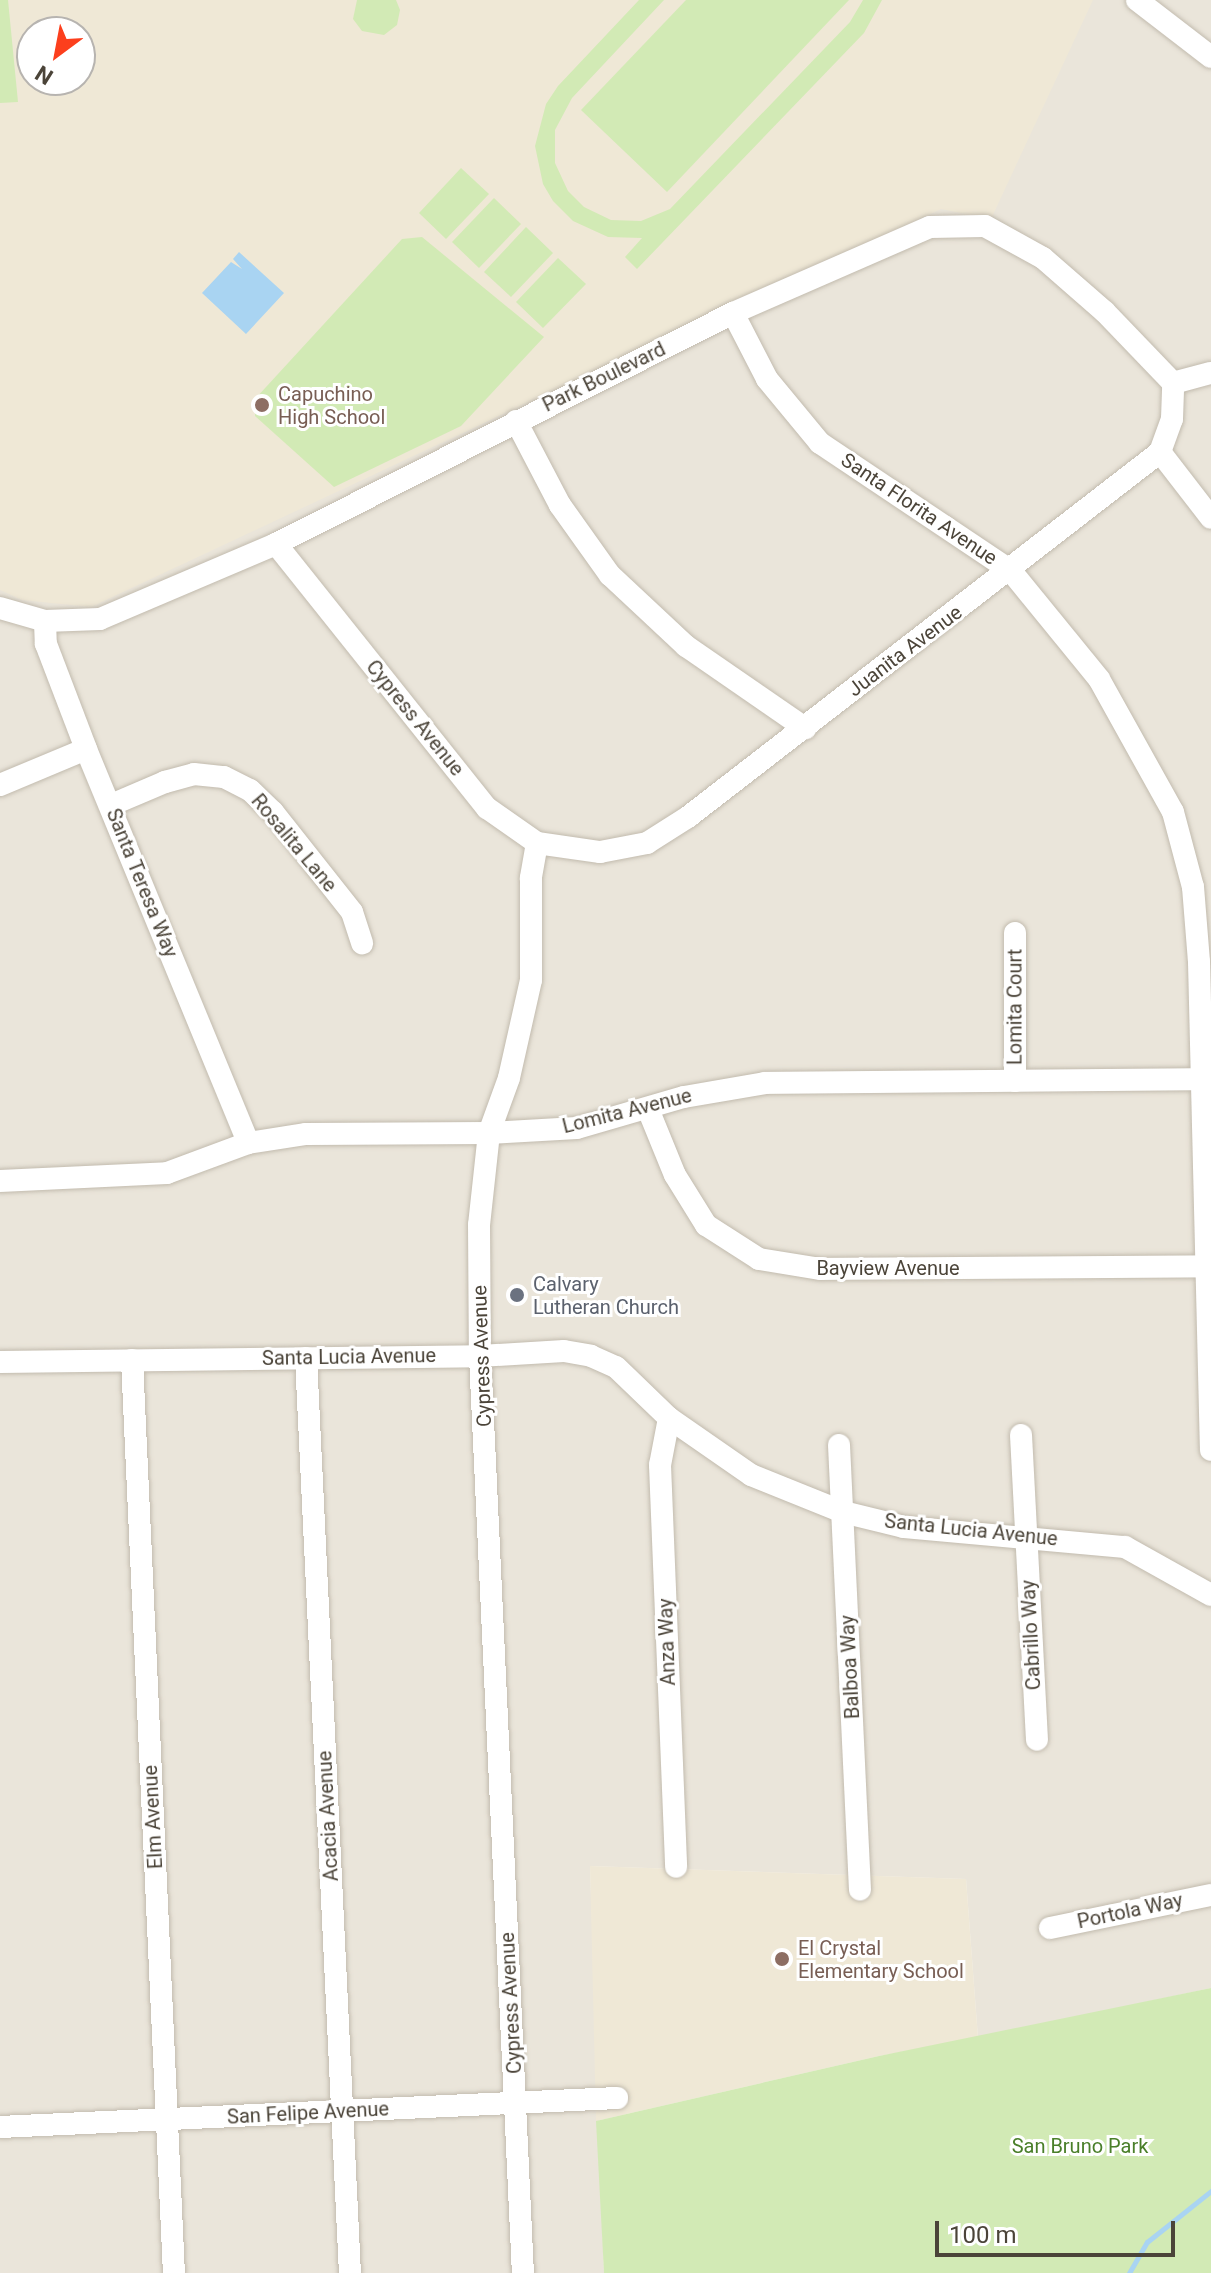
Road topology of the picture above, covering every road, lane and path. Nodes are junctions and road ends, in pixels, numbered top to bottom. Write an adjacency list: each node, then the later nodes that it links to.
1 (1137, 0): 2 (street)
2 (1211, 57)
3 (733, 313): 5 (street, Park Boulevard); 6 (street, Park Boulevard); 10 (street, Santa Florita Avenue)
4 (1211, 373): 5 (street)
5 (1173, 383): 7 (street)
6 (516, 421): 9 (street, Park Boulevard); 13 (street)
7 (1160, 452): 8 (street); 10 (street, Juanita Avenue)
8 (1211, 518)
9 (276, 544): 12 (street, Park Boulevard); 17 (street, Cypress Avenue)
10 (1011, 571): 13 (street, Juanita Avenue); 20 (street, Santa Florita Avenue)
11 (0, 608): 12 (street, Park Boulevard)
12 (45, 621): 14 (street, Santa Teresa Way)
13 (805, 728): 17 (street, Juanita Avenue)
14 (86, 749): 15 (street); 16 (street, Santa Teresa Way)
15 (0, 785)
16 (111, 805): 19 (street, Rosalita Lane); 24 (street, Santa Teresa Way)
17 (537, 843): 23 (street, Cypress Avenue)
18 (1015, 933): 21 (street, Lomita Court)
19 (362, 943)
20 (1206, 1079): 21 (street, Lomita Avenue); 26 (street, Santa Florita Avenue)
21 (1015, 1081): 22 (street, Lomita Avenue)
22 (648, 1109): 23 (street, Lomita Avenue); 26 (street, Bayview Avenue)
23 (489, 1133): 24 (street, Lomita Avenue); 27 (street, Cypress Avenue)
24 (248, 1143): 25 (street, Lomita Avenue)
25 (0, 1181)
26 (1208, 1266): 34 (street, Santa Florita Avenue)
27 (480, 1356): 28 (street, Santa Lucia Avenue); 31 (street, Santa Lucia Avenue); 44 (street, Cypress Avenue)
28 (306, 1358): 29 (street, Santa Lucia Avenue); 45 (street, Acacia Avenue)
29 (132, 1360): 30 (street, Santa Lucia Avenue); 46 (street, Elm Avenue)
30 (0, 1362)
31 (669, 1418): 35 (street, Santa Lucia Avenue); 39 (street, Anza Way)
32 (1021, 1435): 36 (street, Cabrillo Way)
33 (839, 1445): 35 (street, Balboa Way)
34 (1211, 1450)
35 (843, 1512): 36 (street, Santa Lucia Avenue); 40 (street, Balboa Way)
36 (1026, 1537): 37 (street, Santa Lucia Avenue); 38 (street, Cabrillo Way)
37 (1211, 1595)
38 (1037, 1740)
39 (676, 1867)
40 (860, 1890)
41 (1211, 1895): 42 (street, Portola Way)
42 (1050, 1928)
43 (617, 2098): 44 (street, San Felipe Avenue)
44 (516, 2103): 45 (street, San Felipe Avenue); 50 (street, Cypress Avenue)
45 (342, 2111): 46 (street, San Felipe Avenue); 49 (street, Acacia Avenue)
46 (167, 2119): 47 (street, San Felipe Avenue); 48 (street, Elm Avenue)
47 (0, 2127)
48 (174, 2273)
49 (350, 2273)
50 (523, 2273)

